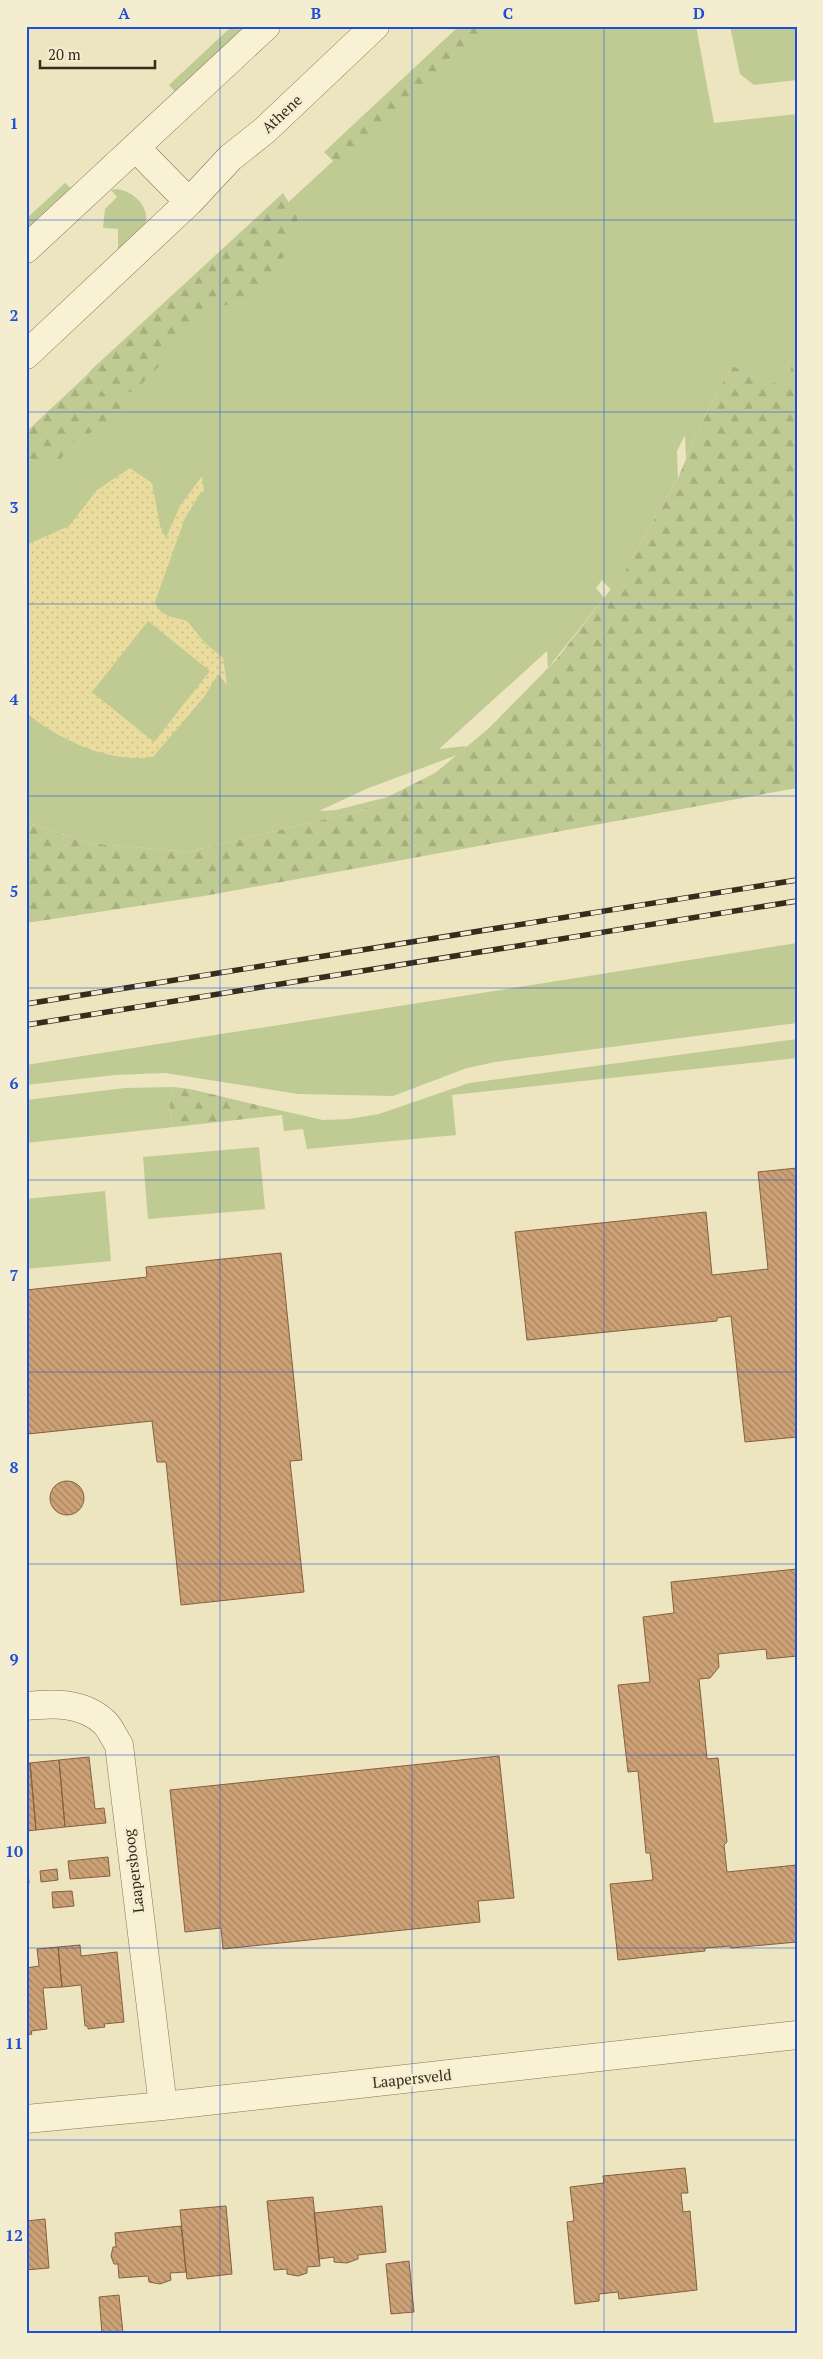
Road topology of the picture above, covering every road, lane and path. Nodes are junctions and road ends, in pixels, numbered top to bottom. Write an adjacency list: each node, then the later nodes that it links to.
1 (266, 26): 3 (street)
2 (375, 26): 4 (street, Athene)
3 (136, 148): 4 (street); 5 (street)
4 (189, 202): 6 (street, Athene)
5 (26, 250)
6 (26, 354)
7 (26, 1706): 9 (street, Laapersboog)
8 (797, 2036): 9 (street, Laapersveld)
9 (163, 2106): 10 (street, Laapersveld)
10 (26, 2119)

